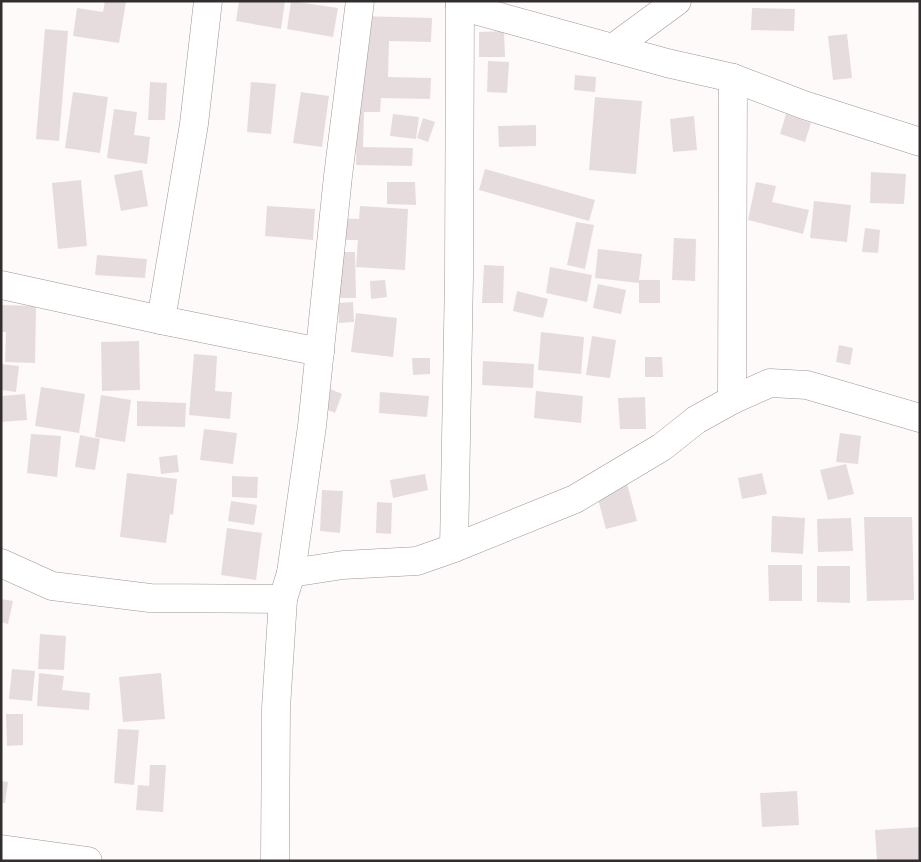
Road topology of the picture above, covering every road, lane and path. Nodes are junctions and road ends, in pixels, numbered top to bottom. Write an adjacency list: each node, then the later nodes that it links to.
1 (208, 1): 9 (street)
2 (360, 1): 10 (street)
3 (677, 1): 5 (street)
4 (460, 4): 5 (street); 13 (street)
5 (614, 48): 6 (street)
6 (734, 78): 7 (street); 11 (street)
7 (920, 142)
8 (1, 285): 9 (street)
9 (161, 320): 10 (street)
10 (320, 352): 15 (street)
11 (732, 400): 12 (street); 13 (street)
12 (920, 418)
13 (454, 548): 15 (street)
14 (1, 563): 16 (street)
15 (291, 573): 16 (street)
16 (283, 599): 19 (street)
17 (1, 849): 18 (street)
18 (88, 861)
19 (275, 861)

